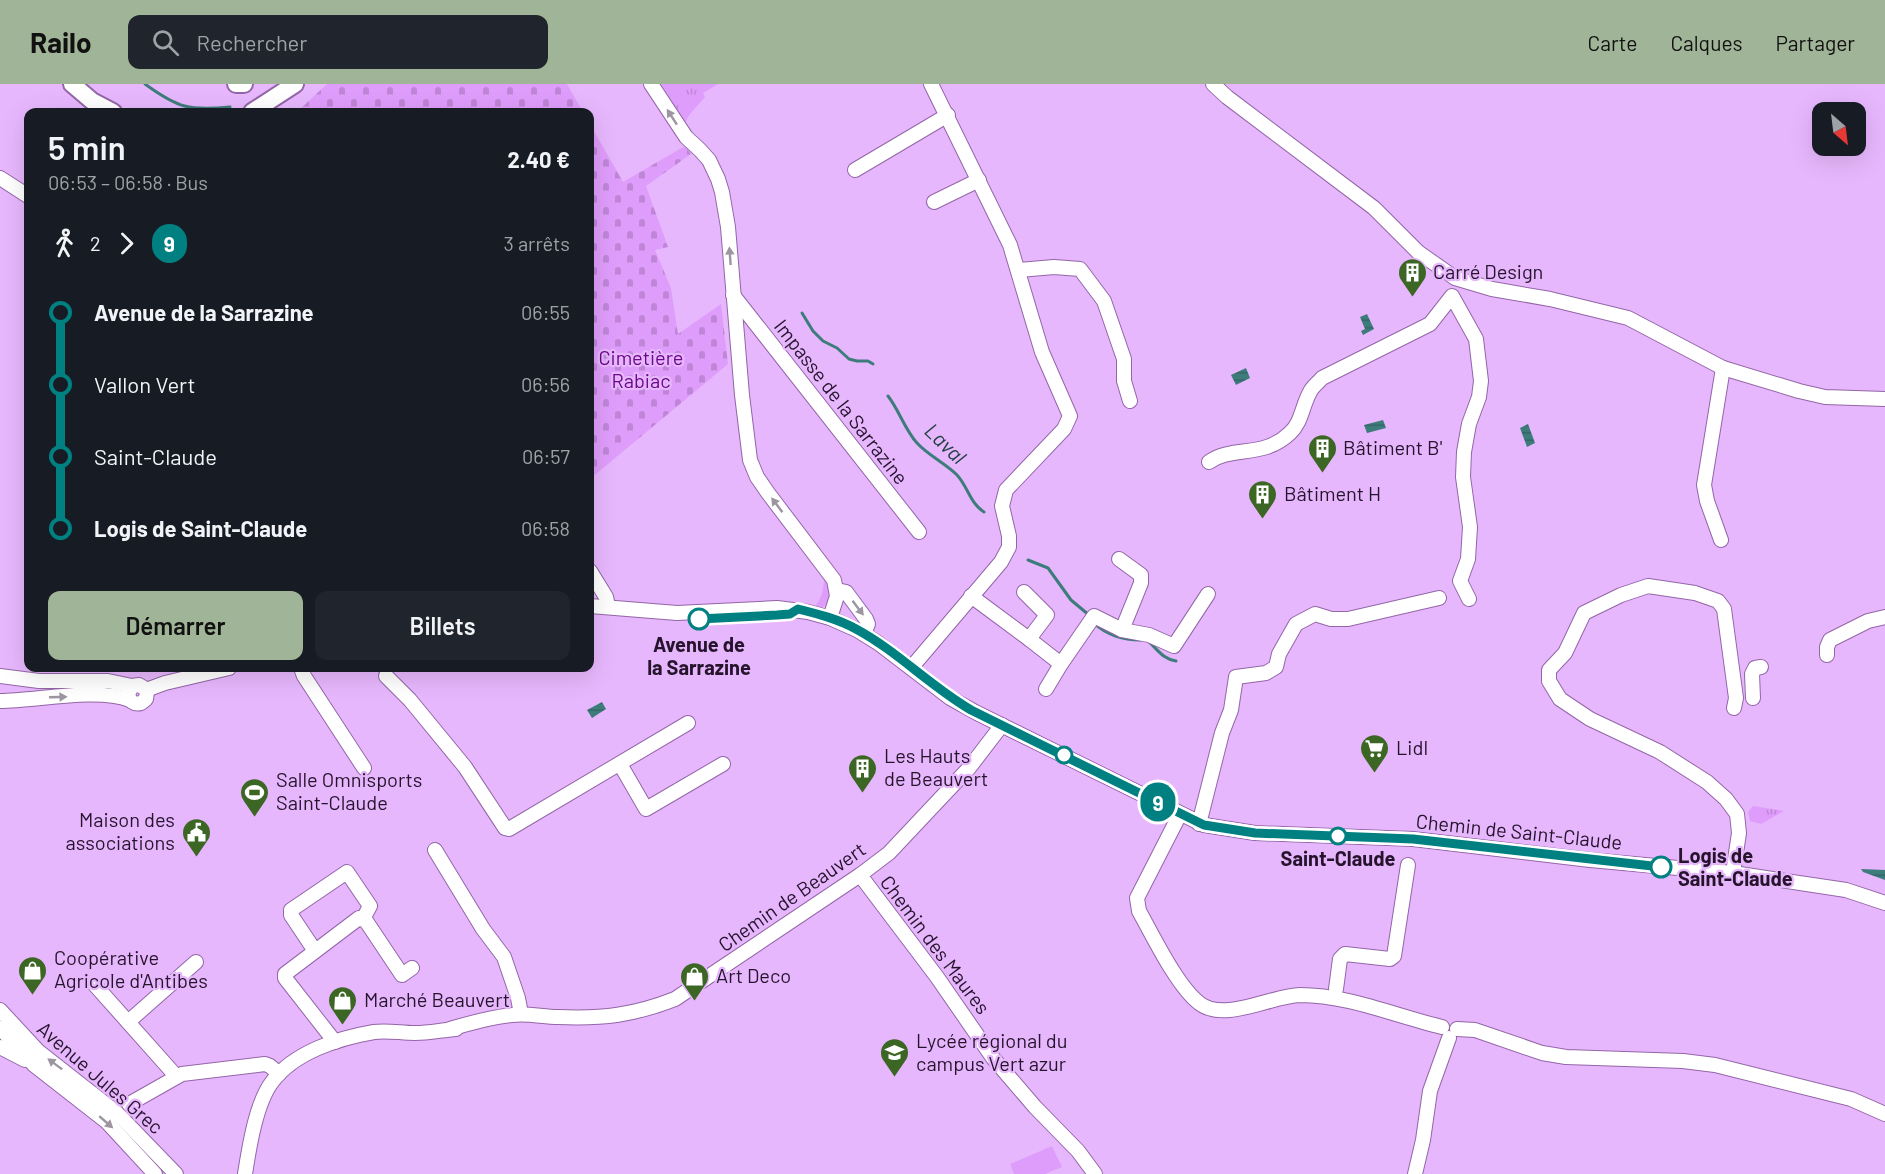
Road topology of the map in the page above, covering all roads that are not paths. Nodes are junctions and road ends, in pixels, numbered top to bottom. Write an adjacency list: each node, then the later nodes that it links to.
1 (72, 84): 8 (main road)
2 (236, 84): 3 (main road)
3 (244, 84)
4 (295, 84): 9 (main road)
5 (651, 84): 17 (street, one-way to 5)
6 (931, 84): 10 (street)
7 (1213, 84): 18 (street)
8 (105, 108)
9 (258, 108)
10 (948, 115): 11 (street); 13 (street)
11 (855, 170)
12 (0, 178): 14 (street)
13 (979, 180): 15 (street); 16 (street)
14 (24, 193)
15 (934, 202)
16 (1019, 270): 20 (street); 29 (street)
17 (733, 295): 22 (street, Impasse de la Sarrazine); 26 (street, one-way to 17)
18 (1723, 368): 19 (street); 23 (street)
19 (1885, 399)
20 (1130, 401)
21 (1209, 462): 31 (street)
22 (919, 532)
23 (1721, 540)
24 (1119, 559): 35 (street)
25 (594, 583): 32 (street)
26 (837, 590): 34 (street); 36 (street, one-way to 36)
27 (1023, 592): 37 (street)
28 (1208, 594): 35 (street)
29 (971, 596): 37 (street); 40 (street)
30 (1439, 598): 58 (street)
31 (1469, 599)
32 (598, 606): 34 (street, Chemin de Saint-Claude)
33 (1885, 617): 38 (street)
34 (830, 618): 36 (street, Chemin de Saint-Claude)
35 (1122, 630): 39 (street)
36 (864, 634): 40 (street, Chemin de Saint-Claude)
37 (1029, 639): 39 (street)
38 (1827, 655)
39 (1061, 664): 47 (street)
40 (911, 668): 53 (street, Chemin de Saint-Claude)
41 (1761, 668): 49 (street)
42 (212, 672): 48 (street)
43 (302, 672): 56 (street)
44 (54, 675): 45 (street); 48 (street)
45 (0, 676)
46 (386, 676): 54 (street)
47 (1046, 688)
48 (131, 693): 50 (street, one-way to 48)
49 (1753, 698)
50 (0, 701)
51 (1734, 708): 61 (street)
52 (688, 723): 54 (street)
53 (1002, 725): 57 (street, Chemin de Saint-Claude); 62 (street, Chemin de Beauvert)
54 (620, 764): 55 (street)
55 (723, 764)
56 (364, 768)
57 (1180, 813): 58 (street, Chemin de Saint-Claude); 76 (street)
58 (1199, 824): 61 (street, Chemin de Saint-Claude)
59 (435, 850): 71 (street)
60 (1408, 865): 69 (street)
61 (1733, 873): 63 (street, Chemin de Saint-Claude)
62 (860, 875): 72 (street, Chemin de Beauvert); 87 (street, Chemin des Maures)
63 (1885, 903)
64 (363, 919): 65 (street); 65 (street); 67 (street)
65 (315, 951): 77 (street)
66 (196, 962): 73 (street)
67 (412, 968)
68 (95, 986): 73 (street)
69 (1336, 989)
70 (0, 1010): 85 (street, Avenue Jules Grec, one-way to 70)
71 (521, 1014): 72 (street, Chemin de Beauvert); 75 (street, Chemin de Beauvert)
72 (556, 1017): 75 (street, Chemin de Beauvert)
73 (128, 1022): 81 (street)
74 (0, 1028): 79 (street, Avenue Jules Grec)
75 (450, 1029): 77 (street, Chemin de Beauvert)
76 (1450, 1031): 83 (street); 88 (street)
77 (335, 1042): 80 (street, Chemin de Beauvert)
78 (0, 1047): 79 (street)
79 (34, 1065): 84 (street, Avenue Jules Grec, one-way to 84)
80 (279, 1074): 81 (street); 86 (street, Chemin de Beauvert)
81 (176, 1076): 82 (street)
82 (129, 1104)
83 (1885, 1114)
84 (156, 1174)
85 (176, 1174)
86 (245, 1174)
87 (1095, 1174)
88 (1415, 1174)

